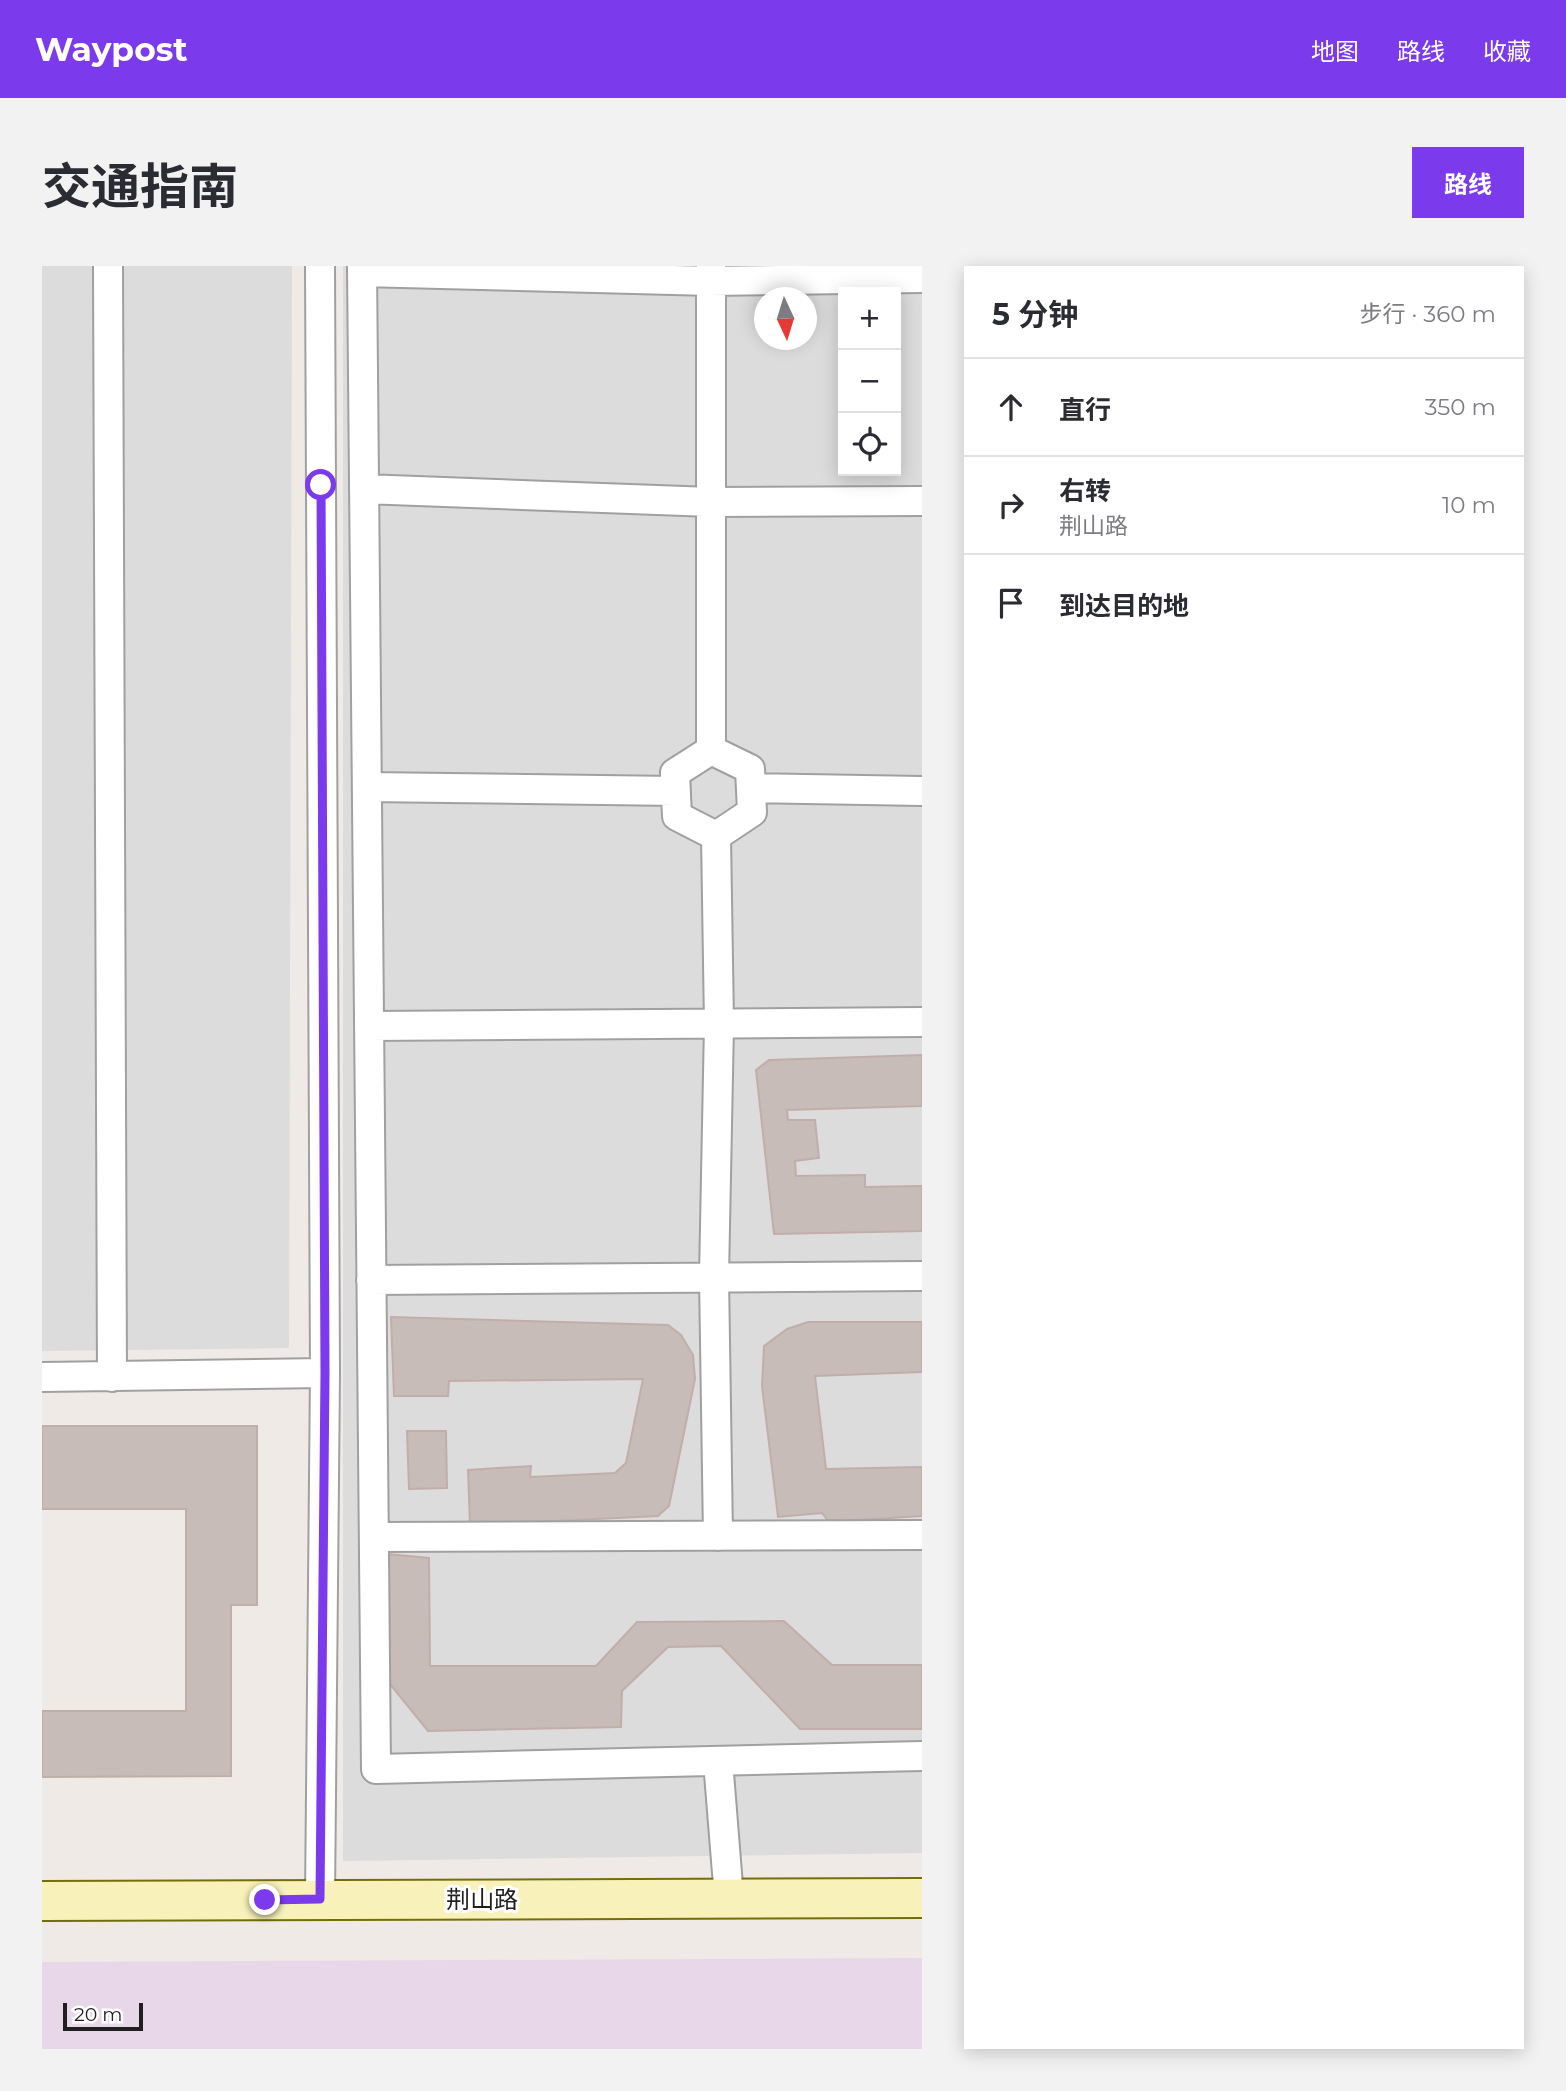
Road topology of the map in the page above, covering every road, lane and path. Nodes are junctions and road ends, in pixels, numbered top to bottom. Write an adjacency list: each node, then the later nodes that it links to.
1 (108, 266): 23 (street)
2 (320, 266): 21 (street)
3 (362, 269): 4 (street); 6 (street)
4 (711, 274): 5 (street); 8 (street)
5 (922, 278)
6 (364, 489): 8 (street); 10 (street)
7 (922, 501): 8 (street)
8 (711, 502): 9 (street)
9 (711, 750): 11 (street); 13 (street)
10 (367, 787): 13 (street); 17 (street)
11 (751, 788): 12 (street); 14 (street)
12 (922, 790)
13 (676, 791): 14 (street)
14 (716, 836): 16 (street)
15 (922, 1022): 16 (street)
16 (719, 1024): 17 (street); 19 (street)
17 (369, 1026): 20 (street)
18 (922, 1276): 19 (street)
19 (714, 1277): 20 (street); 25 (street)
20 (371, 1280): 26 (street)
21 (325, 1373): 23 (street); 31 (street)
22 (42, 1377): 23 (street)
23 (112, 1377)
24 (922, 1535): 25 (street)
25 (718, 1536): 26 (street)
26 (374, 1537): 28 (street)
27 (922, 1756): 28 (street)
28 (718, 1761): 29 (street)
29 (729, 1898): 30 (street, 荆山路); 31 (street, 荆山路)
30 (922, 1898)
31 (320, 1899): 32 (street, 荆山路)
32 (42, 1901)

